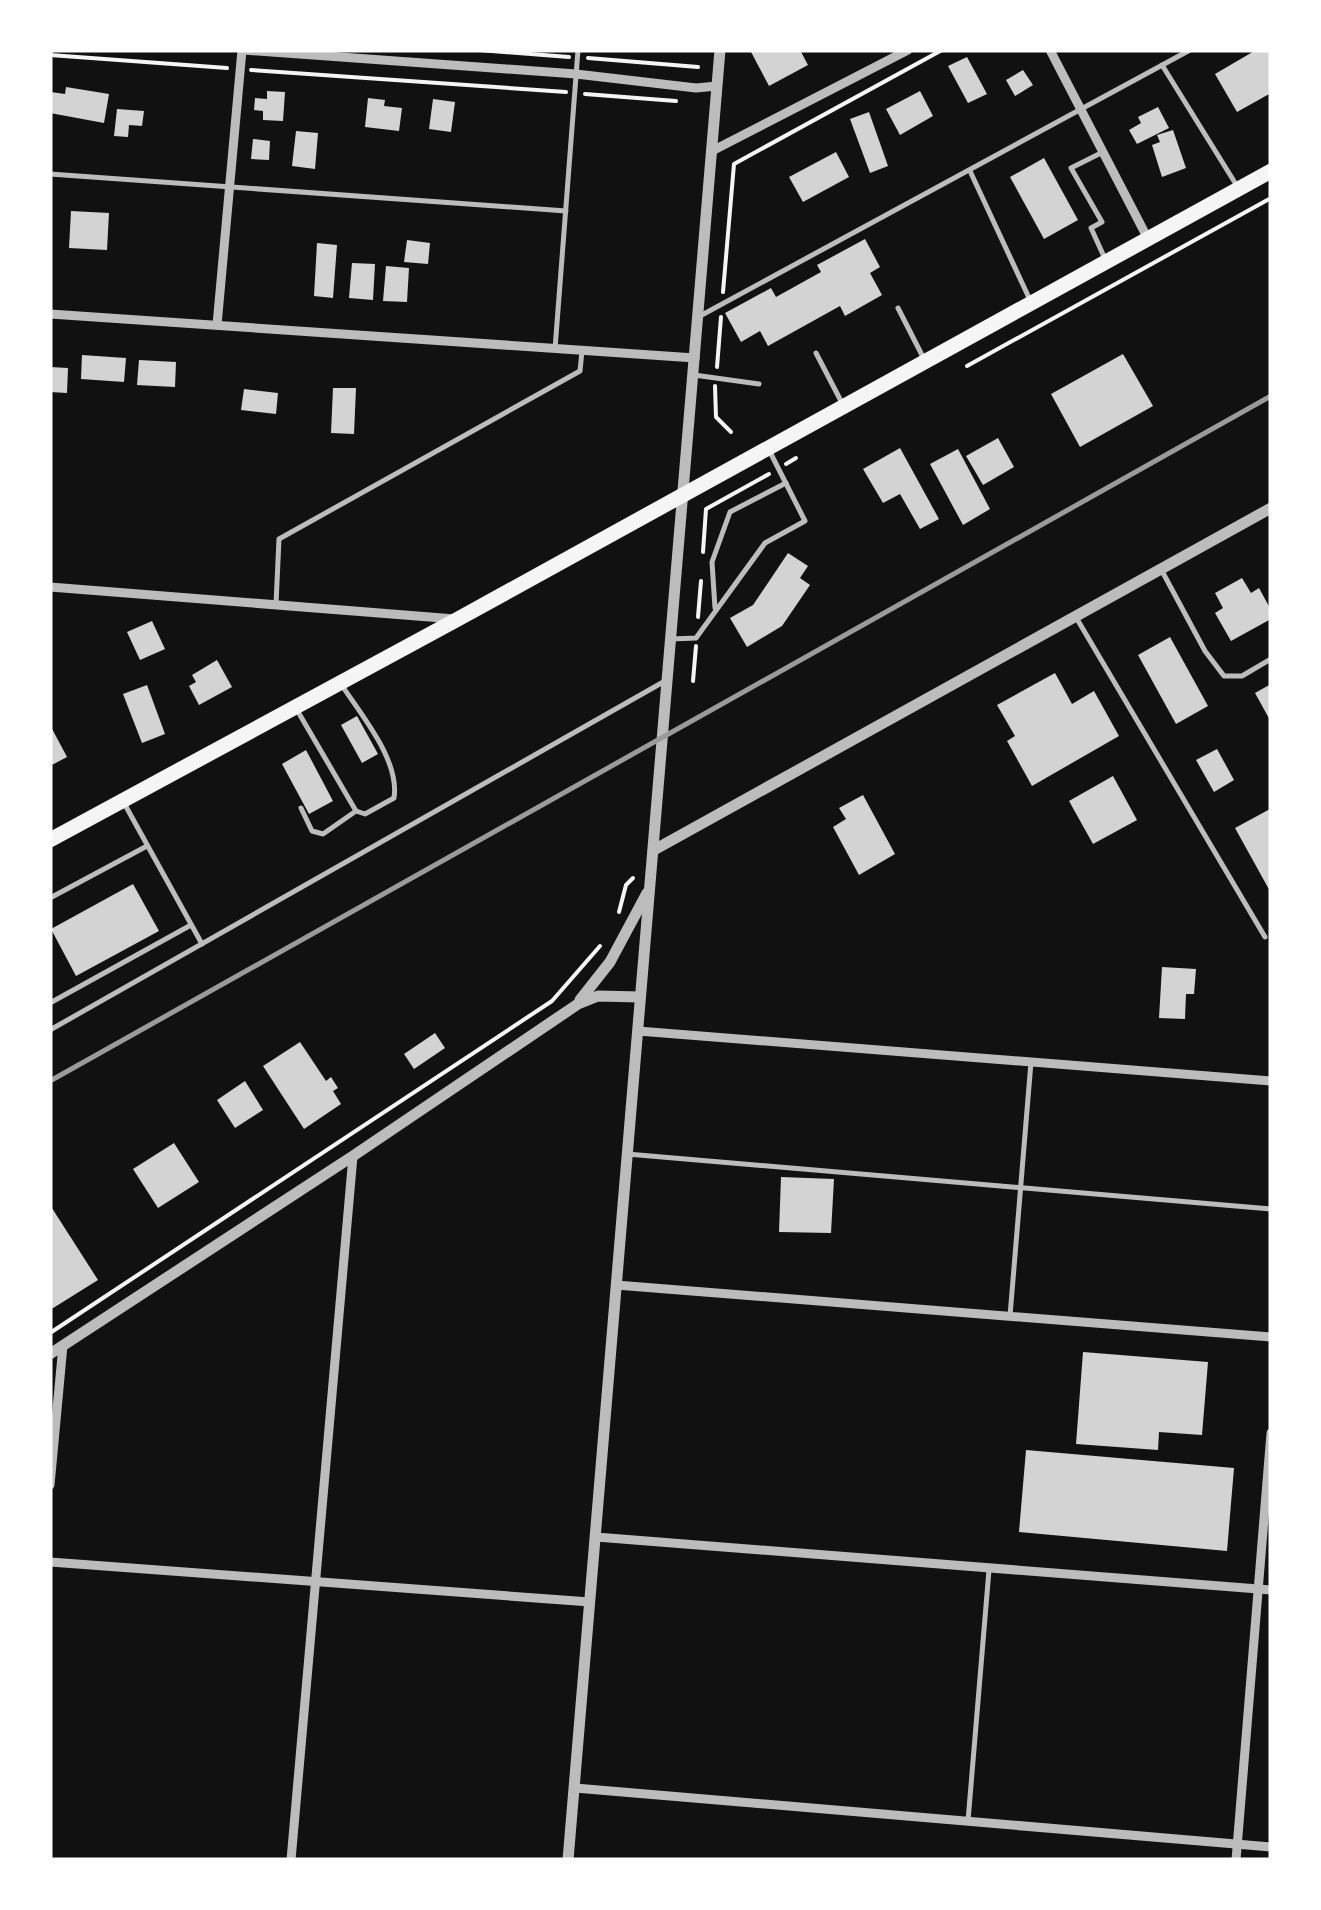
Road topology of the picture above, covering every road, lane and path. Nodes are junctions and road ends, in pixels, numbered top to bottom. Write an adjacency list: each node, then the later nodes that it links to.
1 (243, 50): 10 (street); 11 (street)
2 (578, 50): 11 (lane)
3 (720, 50): 12 (street)
4 (908, 50): 16 (street)
5 (942, 50): 28 (path)
6 (1050, 50): 15 (street)
7 (1190, 50): 9 (lane)
8 (50, 56): 10 (path)
9 (1162, 65): 15 (lane); 22 (lane)
10 (241, 69): 13 (path); 21 (street)
11 (576, 74): 12 (street); 13 (lane)
12 (718, 86): 16 (street)
13 (575, 93): 14 (path); 24 (lane)
14 (678, 101)
15 (1080, 109): 17 (street); 18 (lane)
16 (712, 151): 31 (street)
17 (1103, 152): 25 (street); 26 (lane)
18 (970, 171): 27 (lane); 28 (lane)
19 (1271, 171): 22 (main road)
20 (50, 174): 21 (lane)
21 (229, 186): 24 (lane); 32 (street)
22 (1239, 188): 25 (main road)
23 (1271, 198): 38 (path)
24 (566, 211): 33 (lane)
25 (1148, 239): 26 (main road)
26 (1107, 262): 27 (main road)
27 (1031, 303): 37 (main road)
28 (722, 304): 31 (lane); 40 (path)
29 (898, 308): 37 (lane)
30 (50, 314): 32 (street)
31 (698, 318): 36 (street)
32 (217, 325): 33 (street)
33 (556, 349): 34 (street)
34 (582, 350): 36 (street); 50 (lane)
35 (816, 353): 42 (lane)
36 (695, 358): 39 (street)
37 (925, 361): 42 (main road)
38 (967, 366)
39 (694, 375): 40 (lane); 46 (street)
40 (716, 378): 41 (lane); 43 (path)
41 (759, 384)
42 (844, 406): 44 (main road)
43 (731, 432)
44 (768, 447): 45 (lane); 46 (main road)
45 (786, 483): 51 (lane); 51 (lane)
46 (682, 495): 53 (main road); 54 (street)
47 (1271, 508): 48 (street)
48 (1161, 568): 52 (street); 55 (lane)
49 (50, 587): 50 (street)
50 (276, 604): 53 (street)
51 (715, 610): 54 (lane)
52 (1076, 616): 64 (street); 70 (lane)
53 (458, 620): 57 (main road)
54 (671, 639): 56 (street)
55 (1271, 659)
56 (668, 680): 64 (street); 72 (lane)
57 (340, 683): 58 (main road); 61 (lane)
58 (295, 708): 59 (main road); 61 (lane)
59 (123, 800): 62 (main road); 63 (lane)
60 (302, 808): 61 (lane)
61 (356, 811)
62 (50, 840)
63 (147, 846): 67 (lane); 69 (lane)
64 (654, 850): 66 (street)
65 (634, 878): 68 (path)
66 (651, 887): 74 (street); 76 (street)
67 (50, 898)
68 (618, 914)
69 (191, 925): 72 (lane); 75 (lane)
70 (1264, 937)
71 (605, 941): 87 (path)
72 (202, 944): 77 (lane)
73 (50, 990): 75 (lane)
74 (640, 996): 76 (street); 78 (street)
75 (53, 1002)
76 (578, 1004): 82 (street)
77 (50, 1030)
78 (638, 1031): 79 (street); 81 (street)
79 (1031, 1062): 80 (street); 83 (lane)
80 (1271, 1082)
81 (627, 1154): 83 (lane); 85 (street)
82 (354, 1156): 89 (street); 96 (street)
83 (1021, 1188): 84 (lane); 86 (lane)
84 (1271, 1209)
85 (616, 1285): 86 (street); 93 (street)
86 (1010, 1316): 88 (street)
87 (50, 1333)
88 (1271, 1337)
89 (63, 1346): 90 (street); 92 (street)
90 (50, 1354)
91 (1271, 1433): 97 (street)
92 (50, 1484)
93 (596, 1537): 95 (street); 99 (street)
94 (50, 1562): 96 (street)
95 (989, 1568): 97 (street); 101 (lane)
96 (314, 1582): 99 (street); 104 (street)
97 (1258, 1589): 98 (street); 102 (street)
98 (1271, 1590)
99 (590, 1602): 100 (street)
100 (575, 1788): 101 (street); 105 (street)
101 (968, 1821): 102 (street)
102 (1237, 1844): 103 (street); 106 (street)
103 (1271, 1847)
104 (291, 1860)
105 (568, 1860)
106 (1236, 1860)

